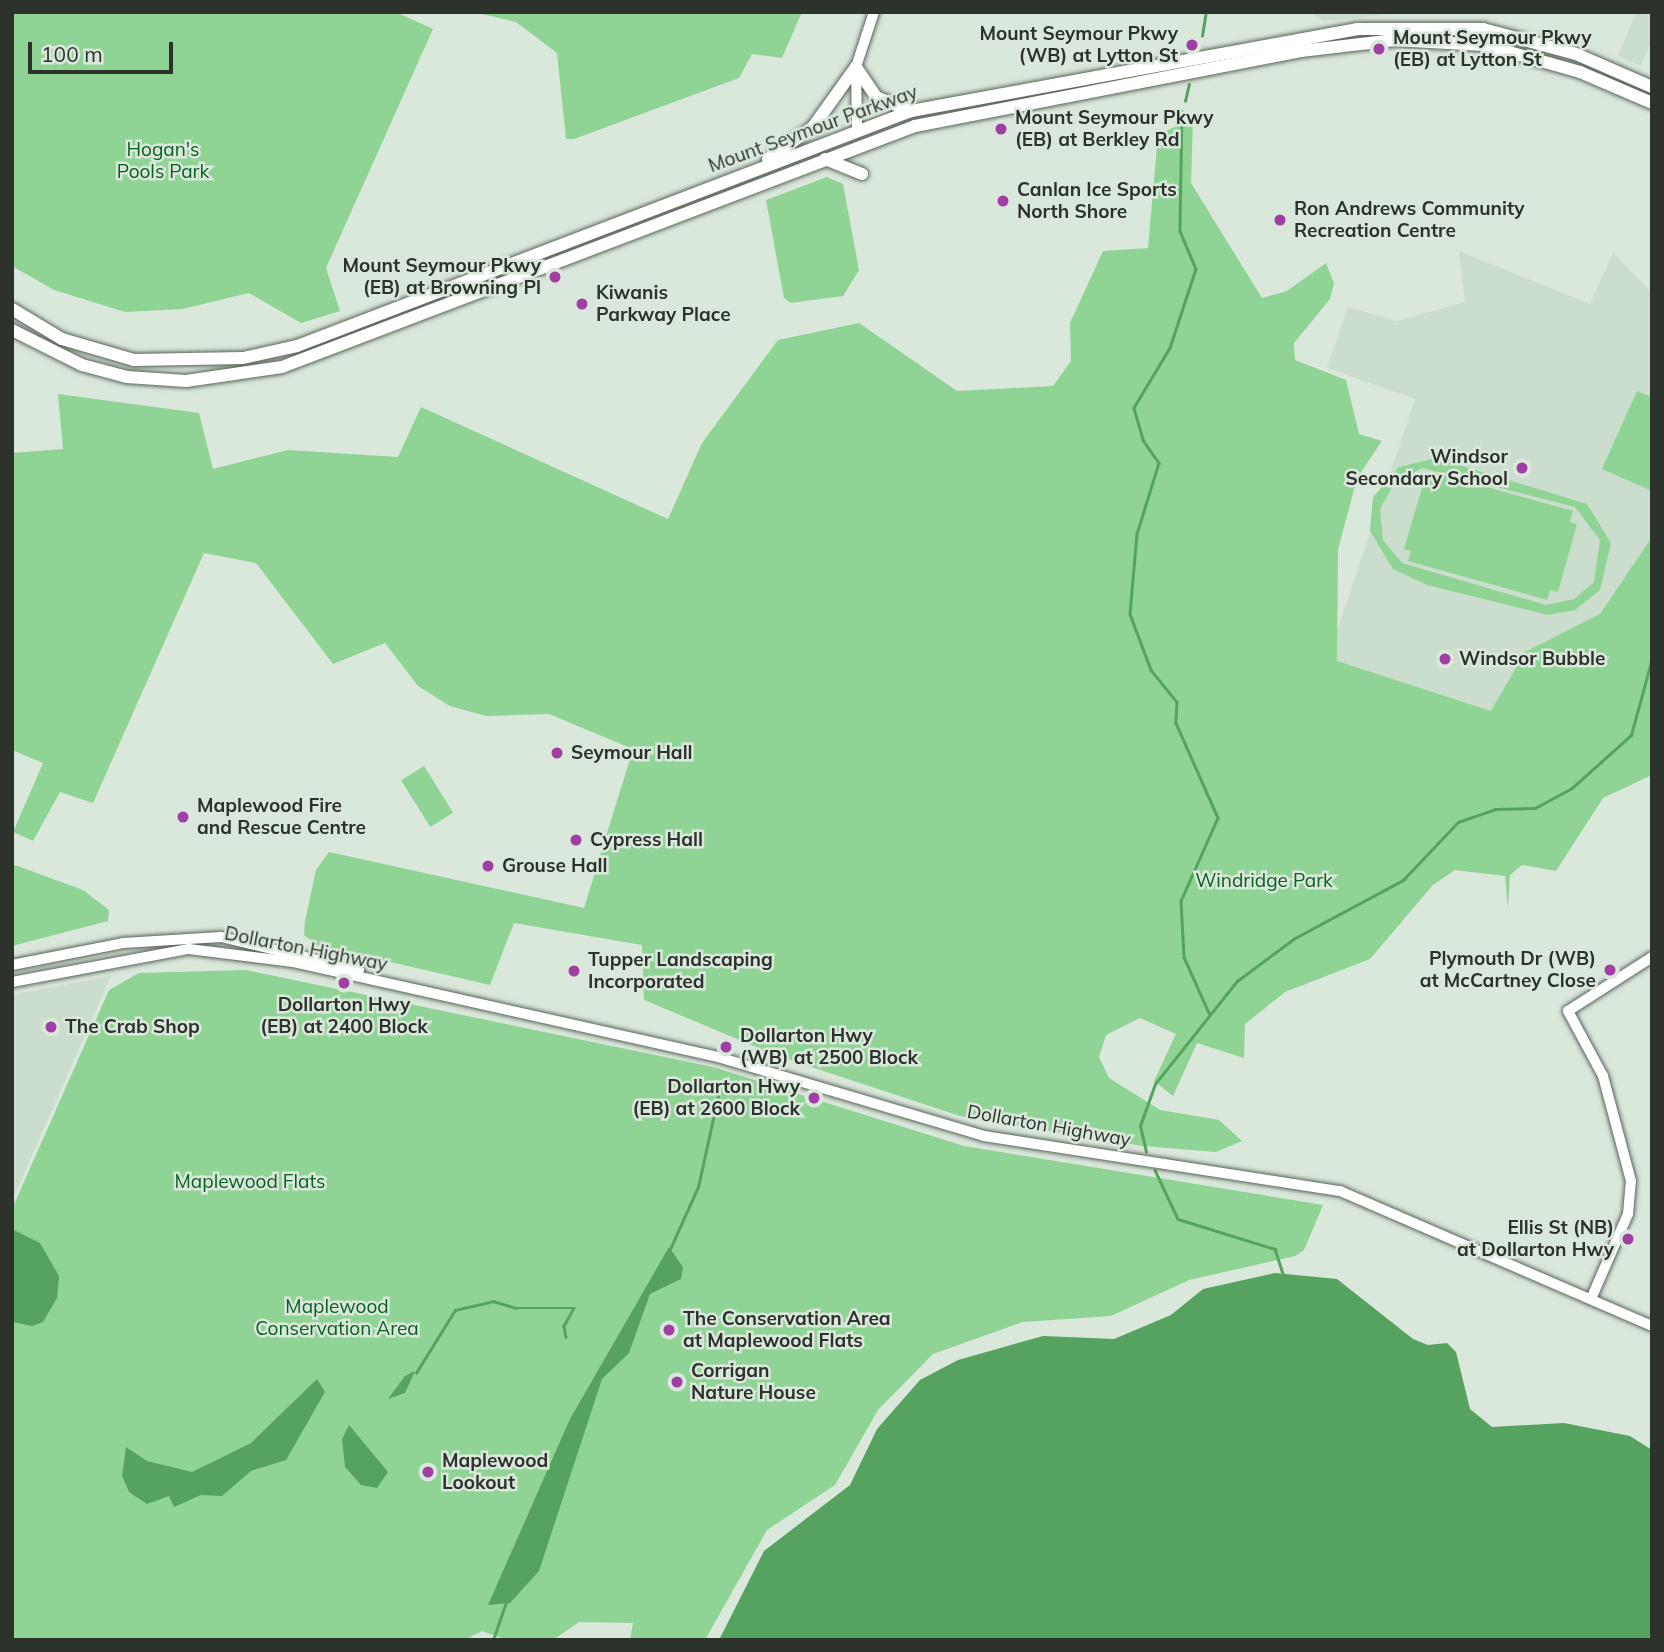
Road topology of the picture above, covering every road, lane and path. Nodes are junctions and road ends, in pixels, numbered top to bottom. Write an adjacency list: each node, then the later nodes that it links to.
1 (874, 12): 2 (street)
2 (856, 67): 5 (main road); 6 (street); 8 (main road)
3 (1652, 87): 5 (main road, Mount Seymour Parkway)
4 (1652, 103): 7 (main road, Mount Seymour Parkway)
5 (911, 111): 6 (main road, Mount Seymour Parkway)
6 (862, 125): 8 (main road, Mount Seymour Parkway)
7 (825, 159): 9 (main road); 11 (main road, Mount Seymour Parkway)
8 (748, 172): 10 (main road, Mount Seymour Parkway)
9 (862, 174)
10 (12, 309)
11 (12, 330)
12 (1652, 957): 16 (street)
13 (12, 965): 15 (street, Dollarton Highway)
14 (12, 982): 15 (street, Dollarton Highway)
15 (427, 990): 16 (street, Dollarton Highway)
16 (1591, 1299): 17 (street, Dollarton Highway)
17 (1652, 1326)

